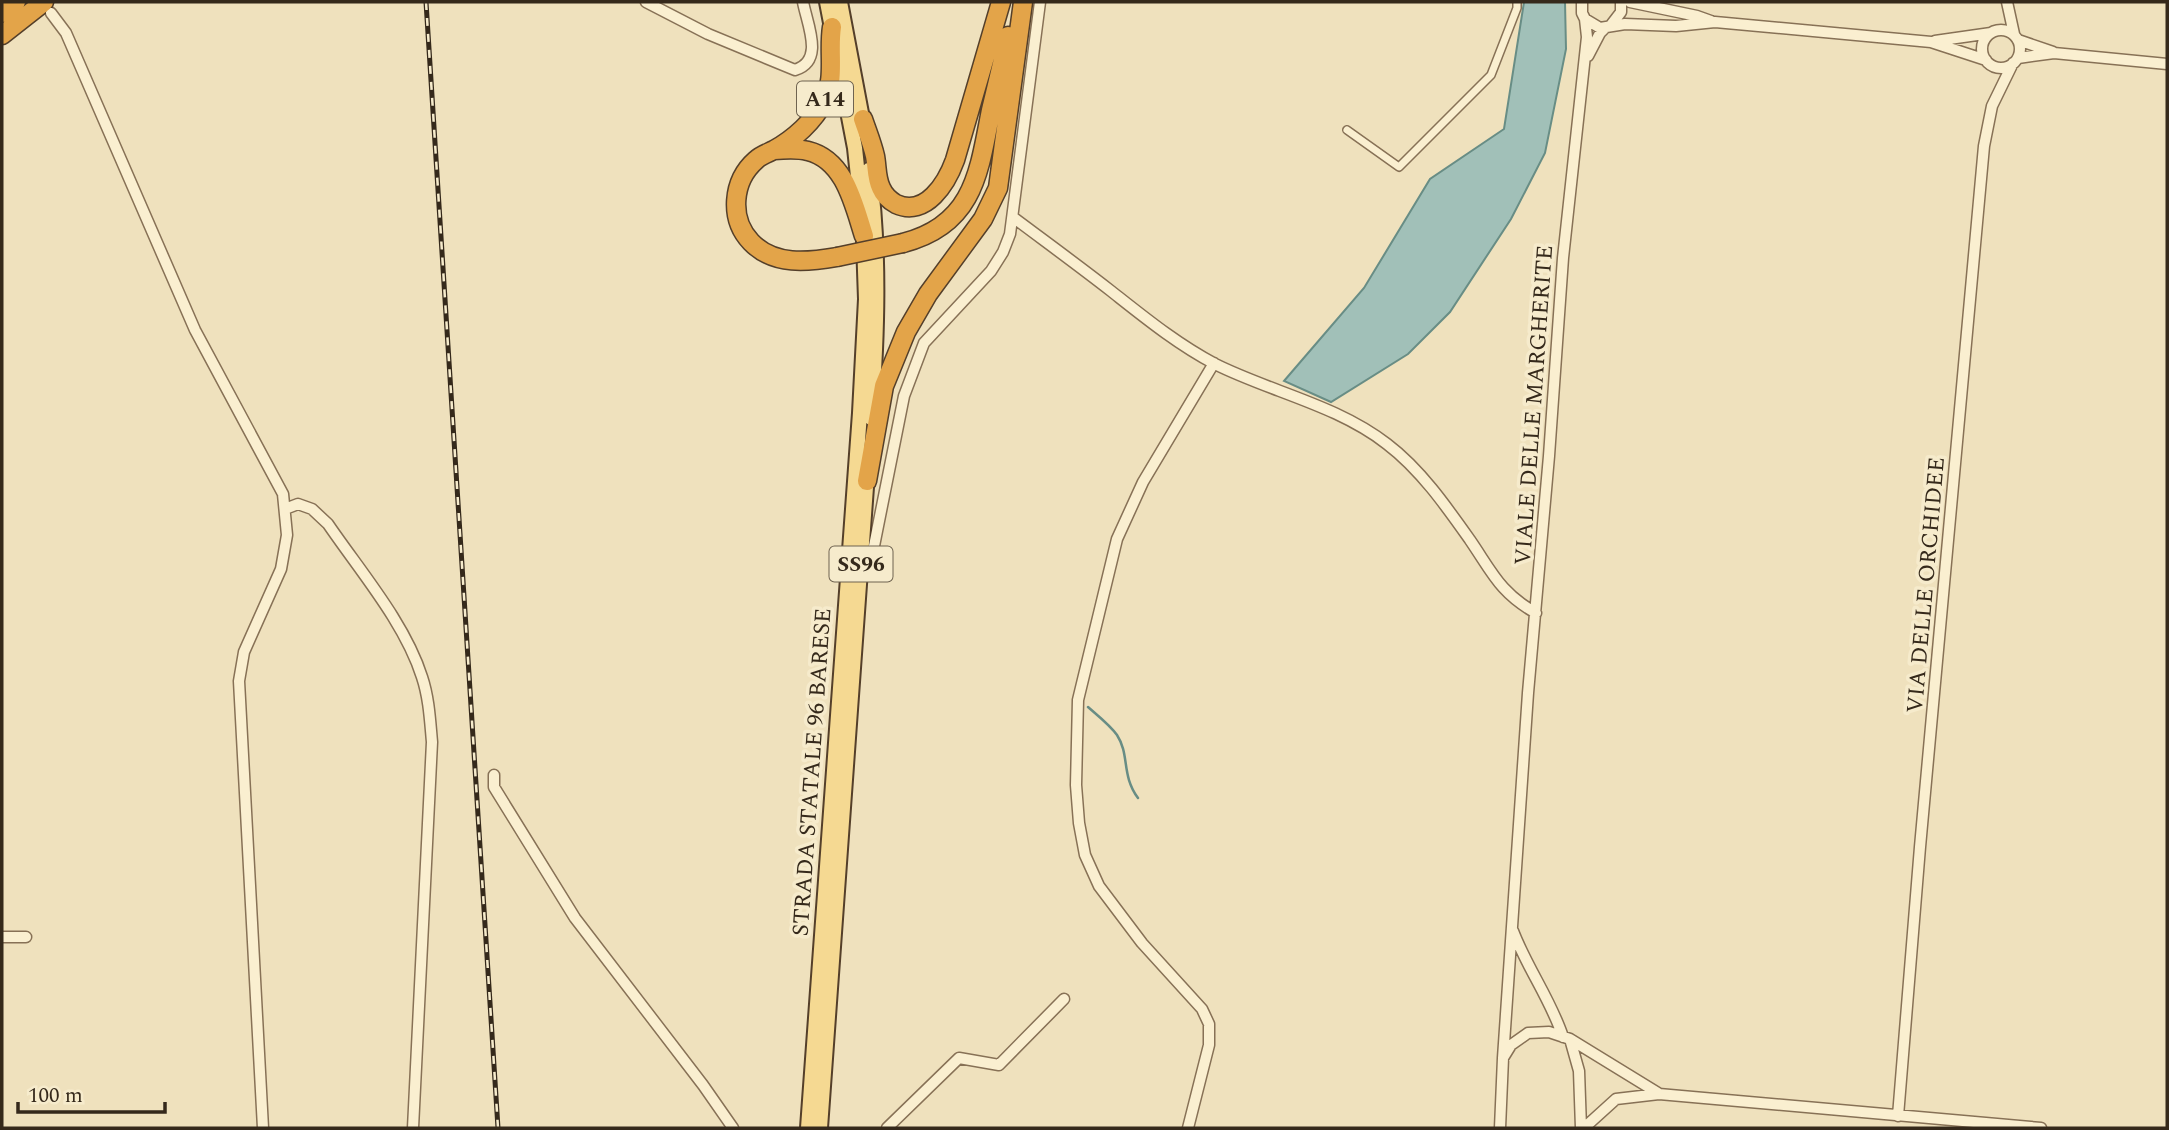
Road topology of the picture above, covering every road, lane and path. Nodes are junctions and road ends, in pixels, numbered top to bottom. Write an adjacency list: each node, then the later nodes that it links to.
1 (16, 2): 20 (highway)
2 (646, 2): 3 (street)
3 (803, 2)
4 (827, 2): 19 (main road, STRADA STATALE 96 BARESE / SS96)
5 (840, 2): 29 (main road, STRADA STATALE 96 BARESE / SS96)
6 (1001, 2): 29 (highway)
7 (1014, 2): 31 (highway, bridge)
8 (1023, 2): 35 (highway)
9 (1040, 2): 32 (street)
10 (1517, 2): 30 (street)
11 (1582, 2): 16 (street, VIALE DELLE MARGHERITE)
12 (1621, 2): 18 (street)
13 (1630, 2): 17 (street)
14 (2007, 2): 22 (street, VIA DELLE ORCHIDEE)
15 (48, 8): 20 (highway); 36 (street)
16 (1585, 19): 18 (street); 28 (street, VIALE DELLE MARGHERITE)
17 (1715, 22): 18 (street); 23 (street)
18 (1608, 26): 28 (street)
19 (832, 27): 31 (highway, A14); 33 (main road, STRADA STATALE 96 BARESE / SS96)
20 (4, 28)
21 (1990, 33): 22 (street); 23 (street); 25 (street)
22 (2016, 37): 24 (street); 26 (street, VIA DELLE ORCHIDEE)
23 (1931, 42): 25 (street)
24 (2054, 53): 26 (street); 27 (street)
25 (1986, 60): 26 (street)
26 (2015, 61): 47 (street, VIA DELLE ORCHIDEE)
27 (2167, 64)
28 (1582, 69): 38 (street, VIALE DELLE MARGHERITE)
29 (863, 118): 35 (main road, STRADA STATALE 96 BARESE / SS96)
30 (1346, 130)
31 (774, 150): 33 (highway, A14)
32 (1014, 218): 34 (street); 37 (street)
33 (864, 236): 51 (main road, STRADA STATALE 96 BARESE / SS96)
34 (1214, 363): 38 (street); 54 (street)
35 (867, 481): 37 (main road, STRADA STATALE 96 BARESE / SS96)
36 (285, 509): 48 (street); 49 (street)
37 (861, 555): 52 (main road, STRADA STATALE 96 BARESE / SS96)
38 (1536, 613): 40 (street, VIALE DELLE MARGHERITE)
39 (494, 775): 50 (street)
40 (1511, 927): 44 (street); 45 (street, VIALE DELLE MARGHERITE)
41 (2, 937): 42 (street)
42 (26, 937)
43 (1064, 999): 53 (street)
44 (1567, 1038): 45 (street); 46 (street); 56 (street)
45 (1503, 1058): 55 (street, VIALE DELLE MARGHERITE)
46 (1659, 1094): 47 (street); 56 (street)
47 (1898, 1116): 57 (street)
48 (263, 1128)
49 (413, 1128)
50 (733, 1128)
51 (808, 1128)
52 (820, 1128)
53 (887, 1128)
54 (1188, 1128)
55 (1500, 1128)
56 (1583, 1128)
57 (2041, 1128)

